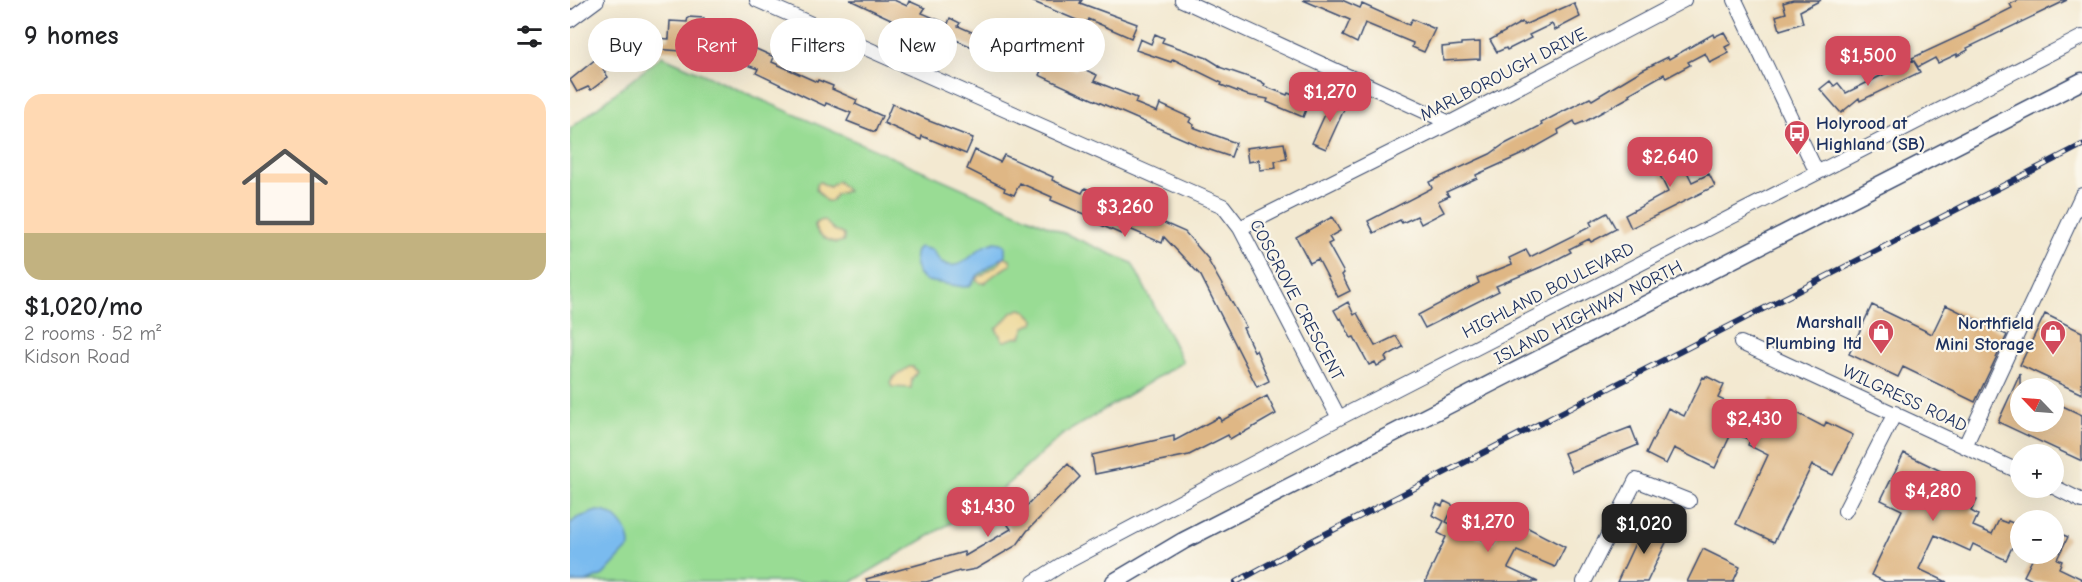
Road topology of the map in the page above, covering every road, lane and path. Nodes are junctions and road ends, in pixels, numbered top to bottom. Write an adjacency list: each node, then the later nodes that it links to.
1 (597, 0): 6 (street)
2 (757, 0): 12 (street, COSGROVE CRESCENT)
3 (1182, 0): 9 (street)
4 (1684, 0): 9 (street, MARLBOROUGH DRIVE)
5 (1735, 0): 10 (street)
6 (570, 20)
7 (2082, 37): 10 (street, HIGHLAND BOULEVARD)
8 (2082, 81): 23 (main road, ISLAND HIGHWAY NORTH)
9 (1450, 123): 12 (street, MARLBOROUGH DRIVE)
10 (1817, 173): 15 (street, HIGHLAND BOULEVARD)
11 (2082, 195): 16 (street)
12 (1240, 228): 15 (street, COSGROVE CRESCENT)
13 (1741, 343): 14 (street, WILGRESS ROAD)
14 (1895, 413): 16 (street, WILGRESS ROAD); 21 (street)
15 (1339, 417): 22 (street, HIGHLAND BOULEVARD)
16 (1965, 446): 17 (street, WILGRESS ROAD)
17 (2010, 467)
18 (2064, 492): 20 (street)
19 (1689, 501): 24 (street)
20 (2082, 501)
21 (1845, 511)
22 (1034, 582)
23 (1114, 582)
24 (1584, 582)

